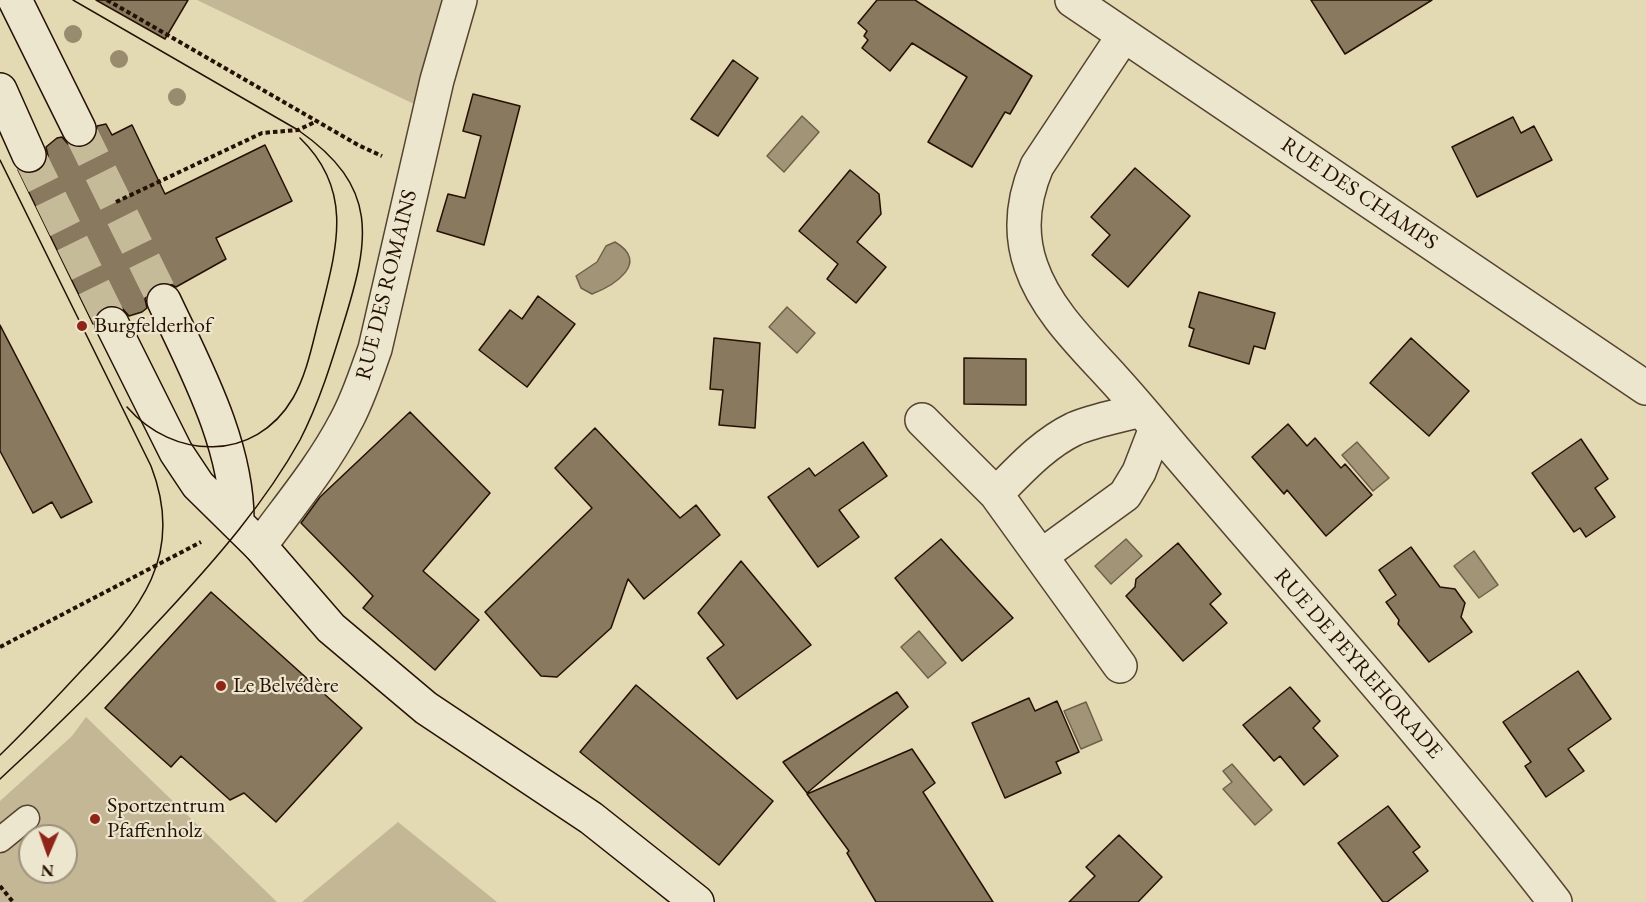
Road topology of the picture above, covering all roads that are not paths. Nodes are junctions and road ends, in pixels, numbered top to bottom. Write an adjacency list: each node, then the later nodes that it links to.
1 (15, 0): 6 (street)
2 (460, 0): 15 (street, RUE DES ROMAINS)
3 (1072, 0): 4 (street, RUE DES CHAMPS)
4 (1124, 35): 10 (street, RUE DES CHAMPS); 11 (street, RUE DE PEYREHORADE)
5 (0, 90): 7 (street)
6 (80, 129)
7 (29, 155)
8 (164, 301): 14 (street)
9 (112, 324): 14 (street)
10 (1646, 388)
11 (1149, 419): 13 (street); 16 (street); 21 (street, RUE DE PEYREHORADE)
12 (922, 420): 13 (street)
13 (996, 494): 16 (street)
14 (237, 523): 15 (street)
15 (260, 546): 20 (street)
16 (1041, 556): 17 (street)
17 (1120, 666)
18 (27, 818): 19 (lane)
19 (0, 840)
20 (697, 902)
21 (1555, 902)

